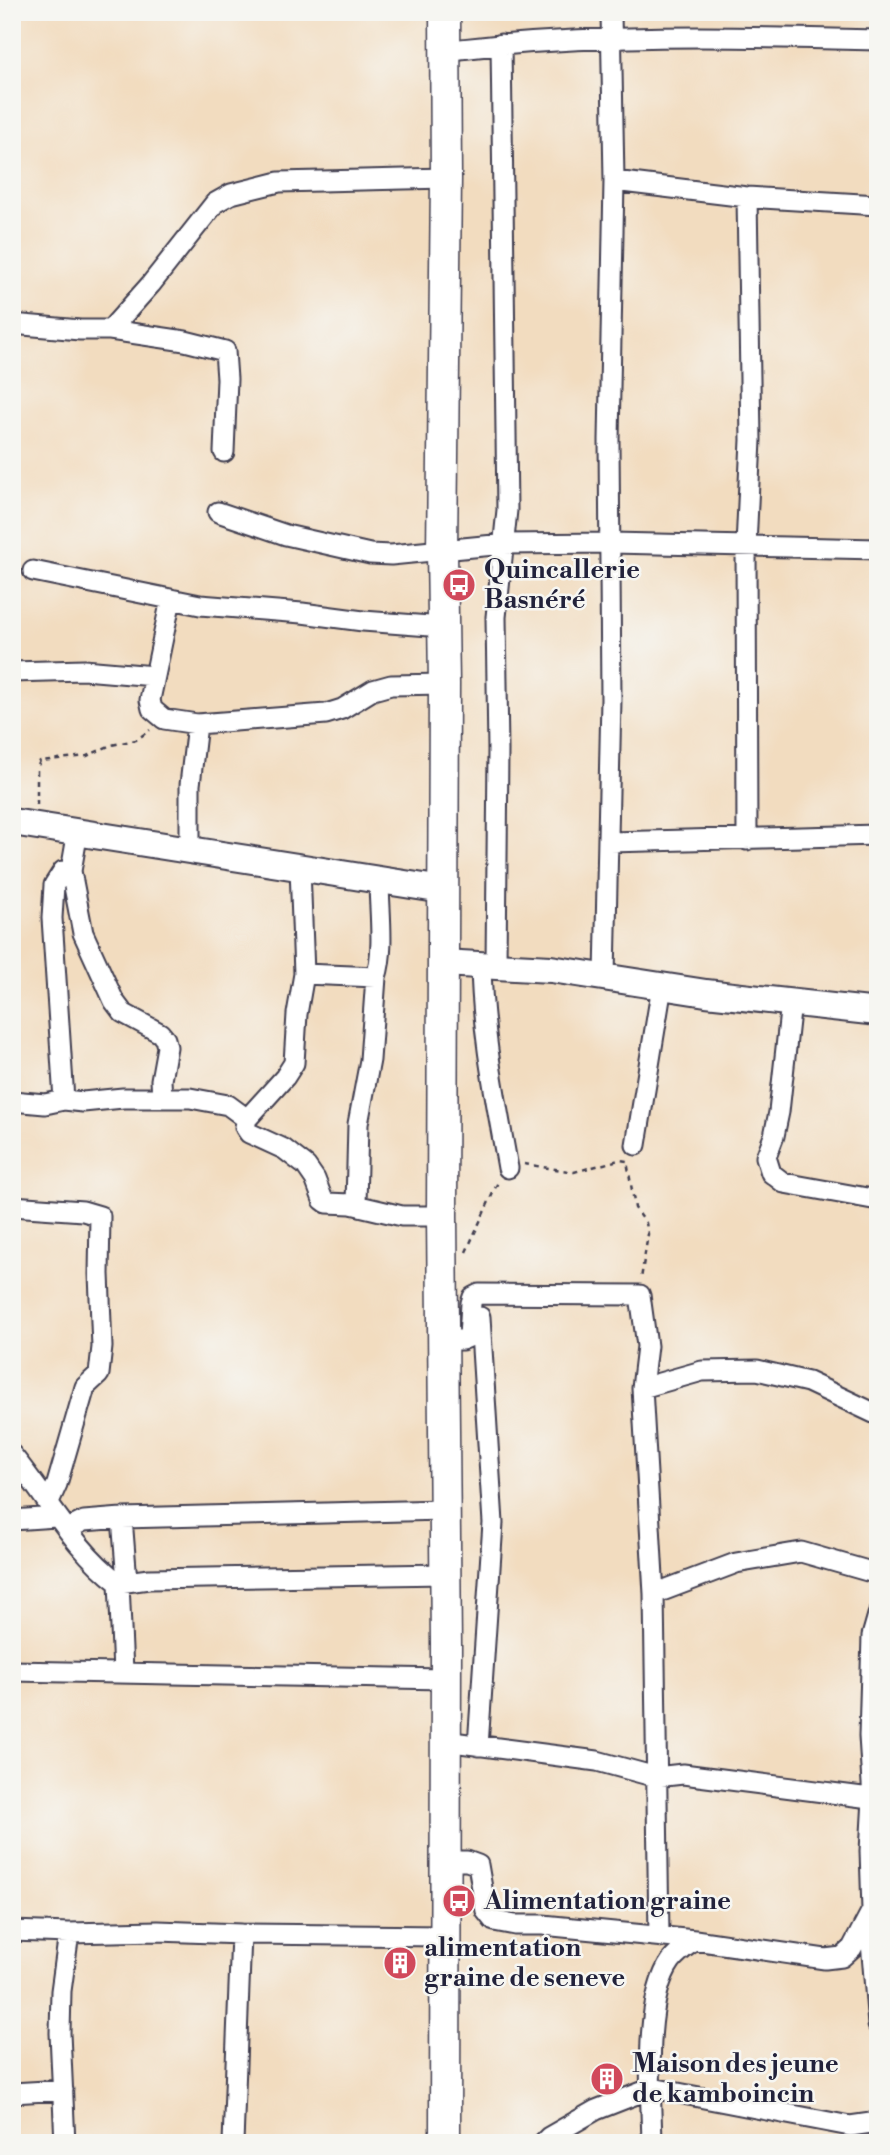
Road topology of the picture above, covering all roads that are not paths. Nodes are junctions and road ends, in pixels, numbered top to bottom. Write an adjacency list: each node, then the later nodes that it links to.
1 (445, 12): 6 (main road)
2 (611, 12): 3 (street)
3 (611, 39): 4 (street); 5 (street); 8 (street)
4 (878, 40)
5 (501, 44): 6 (street); 16 (street)
6 (445, 51): 7 (main road)
7 (446, 178): 12 (street); 19 (main road)
8 (614, 181): 9 (street); 15 (street)
9 (747, 198): 10 (street); 17 (street)
10 (878, 205)
11 (12, 324): 12 (street)
12 (110, 330): 13 (street)
13 (224, 452)
14 (218, 512): 19 (street)
15 (611, 542): 16 (street); 17 (street); 31 (street)
16 (503, 544): 19 (street); 38 (street)
17 (746, 546): 18 (street); 30 (street)
18 (878, 549)
19 (442, 551): 22 (main road)
20 (33, 572): 21 (street)
21 (171, 598): 22 (street); 24 (street)
22 (443, 627): 25 (main road)
23 (12, 672): 24 (street)
24 (154, 676): 26 (street)
25 (444, 684): 26 (street); 36 (main road)
26 (197, 724): 32 (street)
27 (24, 823): 28 (street)
28 (78, 831): 32 (street); 34 (street)
29 (878, 835): 30 (street)
30 (747, 840): 31 (street)
31 (610, 842): 41 (street)
32 (190, 848): 33 (street)
33 (300, 868): 35 (street); 39 (street)
34 (71, 871): 45 (street); 46 (street)
35 (379, 881): 36 (street); 40 (street)
36 (443, 890): 37 (main road)
37 (443, 963): 38 (street); 54 (main road)
38 (489, 964): 41 (street); 50 (street)
39 (304, 974): 40 (street); 48 (street)
40 (376, 976): 52 (street)
41 (605, 976): 42 (street)
42 (662, 986): 43 (street); 49 (street)
43 (791, 1002): 44 (street); 51 (street)
44 (878, 1012)
45 (162, 1098): 46 (street); 48 (street)
46 (64, 1100): 47 (street)
47 (12, 1101)
48 (247, 1119): 52 (street)
49 (636, 1145)
50 (508, 1168)
51 (878, 1200)
52 (356, 1205): 54 (street)
53 (12, 1206): 61 (street)
54 (442, 1216): 56 (main road)
55 (479, 1294): 56 (street); 57 (street); 73 (street)
56 (443, 1340): 60 (main road)
57 (642, 1388): 58 (street); 67 (street)
58 (878, 1415)
59 (12, 1455): 61 (street)
60 (443, 1510): 62 (street); 64 (main road)
61 (57, 1516): 62 (street); 63 (street); 66 (street)
62 (122, 1518): 66 (street)
63 (12, 1520)
64 (445, 1574): 66 (street); 71 (main road)
65 (878, 1574): 67 (street)
66 (123, 1582): 70 (street)
67 (654, 1594): 74 (street)
68 (878, 1615): 75 (street)
69 (12, 1671): 70 (street)
70 (123, 1672): 71 (street)
71 (445, 1679): 72 (main road)
72 (446, 1741): 73 (street); 76 (main road)
73 (478, 1746): 74 (street)
74 (656, 1777): 75 (street); 82 (street)
75 (875, 1799): 77 (street)
76 (445, 1861): 81 (main road); 82 (street)
77 (866, 1924): 83 (street); 84 (street)
78 (12, 1931): 79 (street)
79 (69, 1933): 80 (street); 86 (street)
80 (241, 1934): 81 (street); 90 (street)
81 (444, 1936): 91 (main road)
82 (659, 1936): 83 (street)
83 (695, 1940): 85 (street)
84 (878, 2025)
85 (652, 2088): 88 (street); 92 (street); 93 (street)
86 (64, 2090): 87 (street); 89 (street)
87 (12, 2093)
88 (878, 2122)
89 (65, 2143)
90 (233, 2143)
91 (445, 2143)
92 (543, 2143)
93 (652, 2143)

